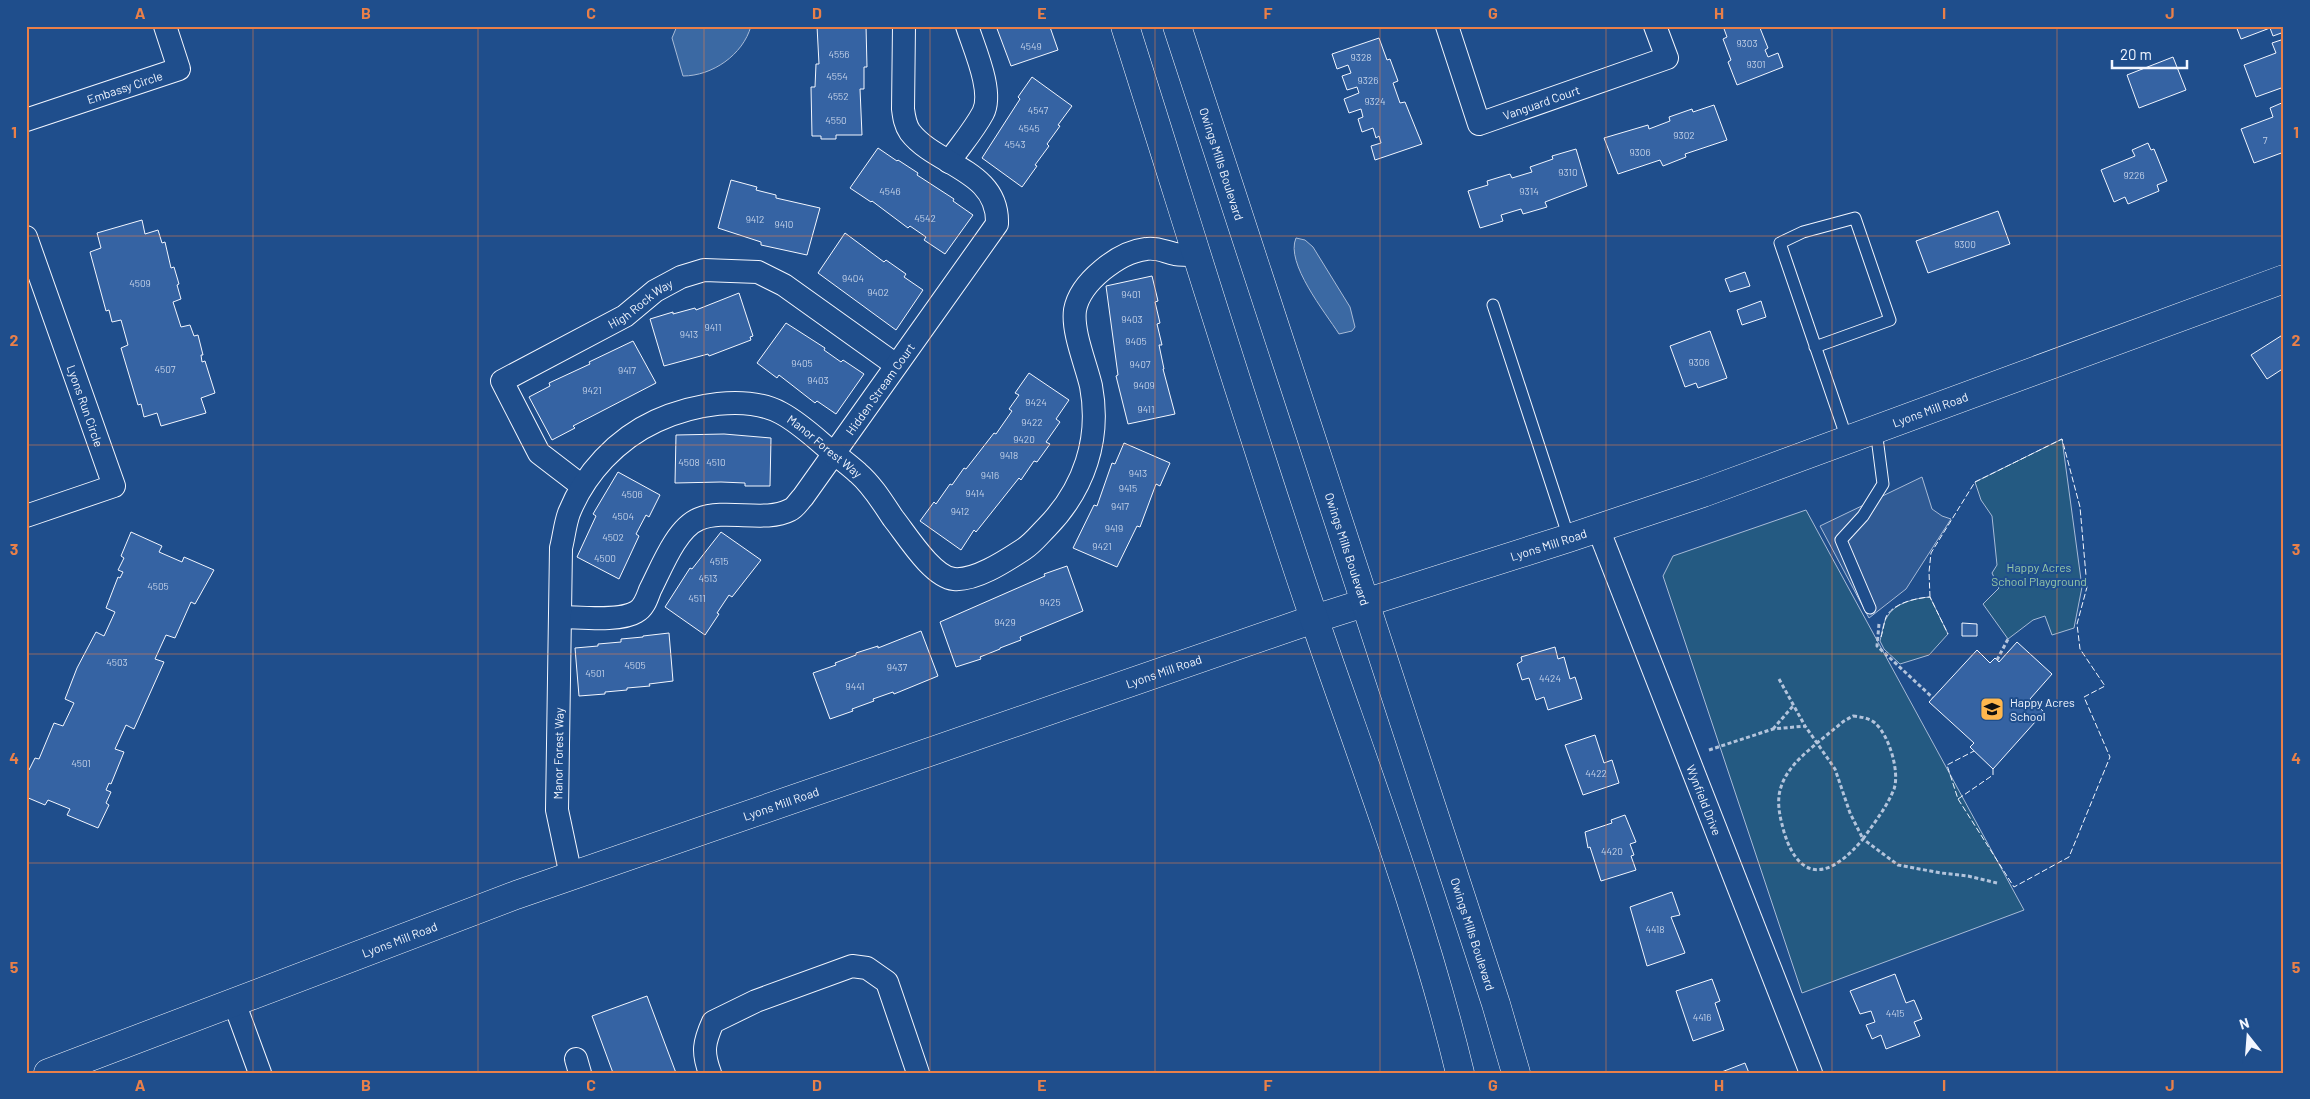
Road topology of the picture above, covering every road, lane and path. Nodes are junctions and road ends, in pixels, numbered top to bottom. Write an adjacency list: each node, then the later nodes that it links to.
1 (164, 26): 8 (street, Embassy Circle)
2 (904, 26): 9 (street, Hidden Stream Court)
3 (966, 26): 9 (street)
4 (1126, 26): 11 (main road)
5 (1177, 26): 23 (main road, Owings Mills Boulevard)
6 (1447, 26): 7 (street, Vanguard Court)
7 (1656, 26)
8 (26, 120)
9 (950, 162): 15 (street, Hidden Stream Court)
10 (26, 237): 20 (street, Lyons Run Circle)
11 (1196, 255): 18 (street, Manor Forest Way); 26 (main road)
12 (2284, 279): 16 (main road, Lyons Mill Road)
13 (1493, 305): 22 (lane)
14 (1815, 347): 14 (lane); 17 (lane)
15 (896, 365): 18 (street, Hidden Stream Court); 19 (street, High Rock Way)
16 (1876, 428): 17 (main road, Lyons Mill Road); 24 (lane)
17 (1847, 438): 21 (main road, Lyons Mill Road)
18 (834, 453): 19 (street, Manor Forest Way); 25 (street, Hidden Stream Court)
19 (582, 486): 25 (street, Manor Forest Way)
20 (26, 516)
21 (1598, 528): 22 (main road, Lyons Mill Road); 35 (street, Wynfield Drive)
22 (1569, 538): 23 (main road, Lyons Mill Road)
23 (1364, 604): 26 (main road, Lyons Mill Road); 45 (main road, Owings Mills Boulevard)
24 (1870, 608): 30 (path)
25 (560, 617): 37 (street, Manor Forest Way)
26 (1314, 619): 37 (main road, Lyons Mill Road); 44 (main road)
27 (2008, 639): 28 (path)
28 (1997, 660)
29 (1779, 679): 31 (path)
30 (1933, 698)
31 (1793, 706): 32 (path); 33 (path)
32 (1805, 726): 33 (path); 34 (path)
33 (1773, 729): 35 (path)
34 (1817, 743): 36 (path); 36 (path); 36 (path)
35 (1687, 757): 46 (street, Wynfield Drive)
36 (1863, 839): 38 (path)
37 (571, 876): 39 (main road, Lyons Mill Road)
38 (1997, 883)
39 (234, 1002): 40 (main road, Lyons Mill Road); 41 (street)
40 (48, 1073)
41 (260, 1073)
42 (710, 1073): 43 (street)
43 (918, 1073)
44 (1460, 1073)
45 (1516, 1073)
46 (1810, 1073)

